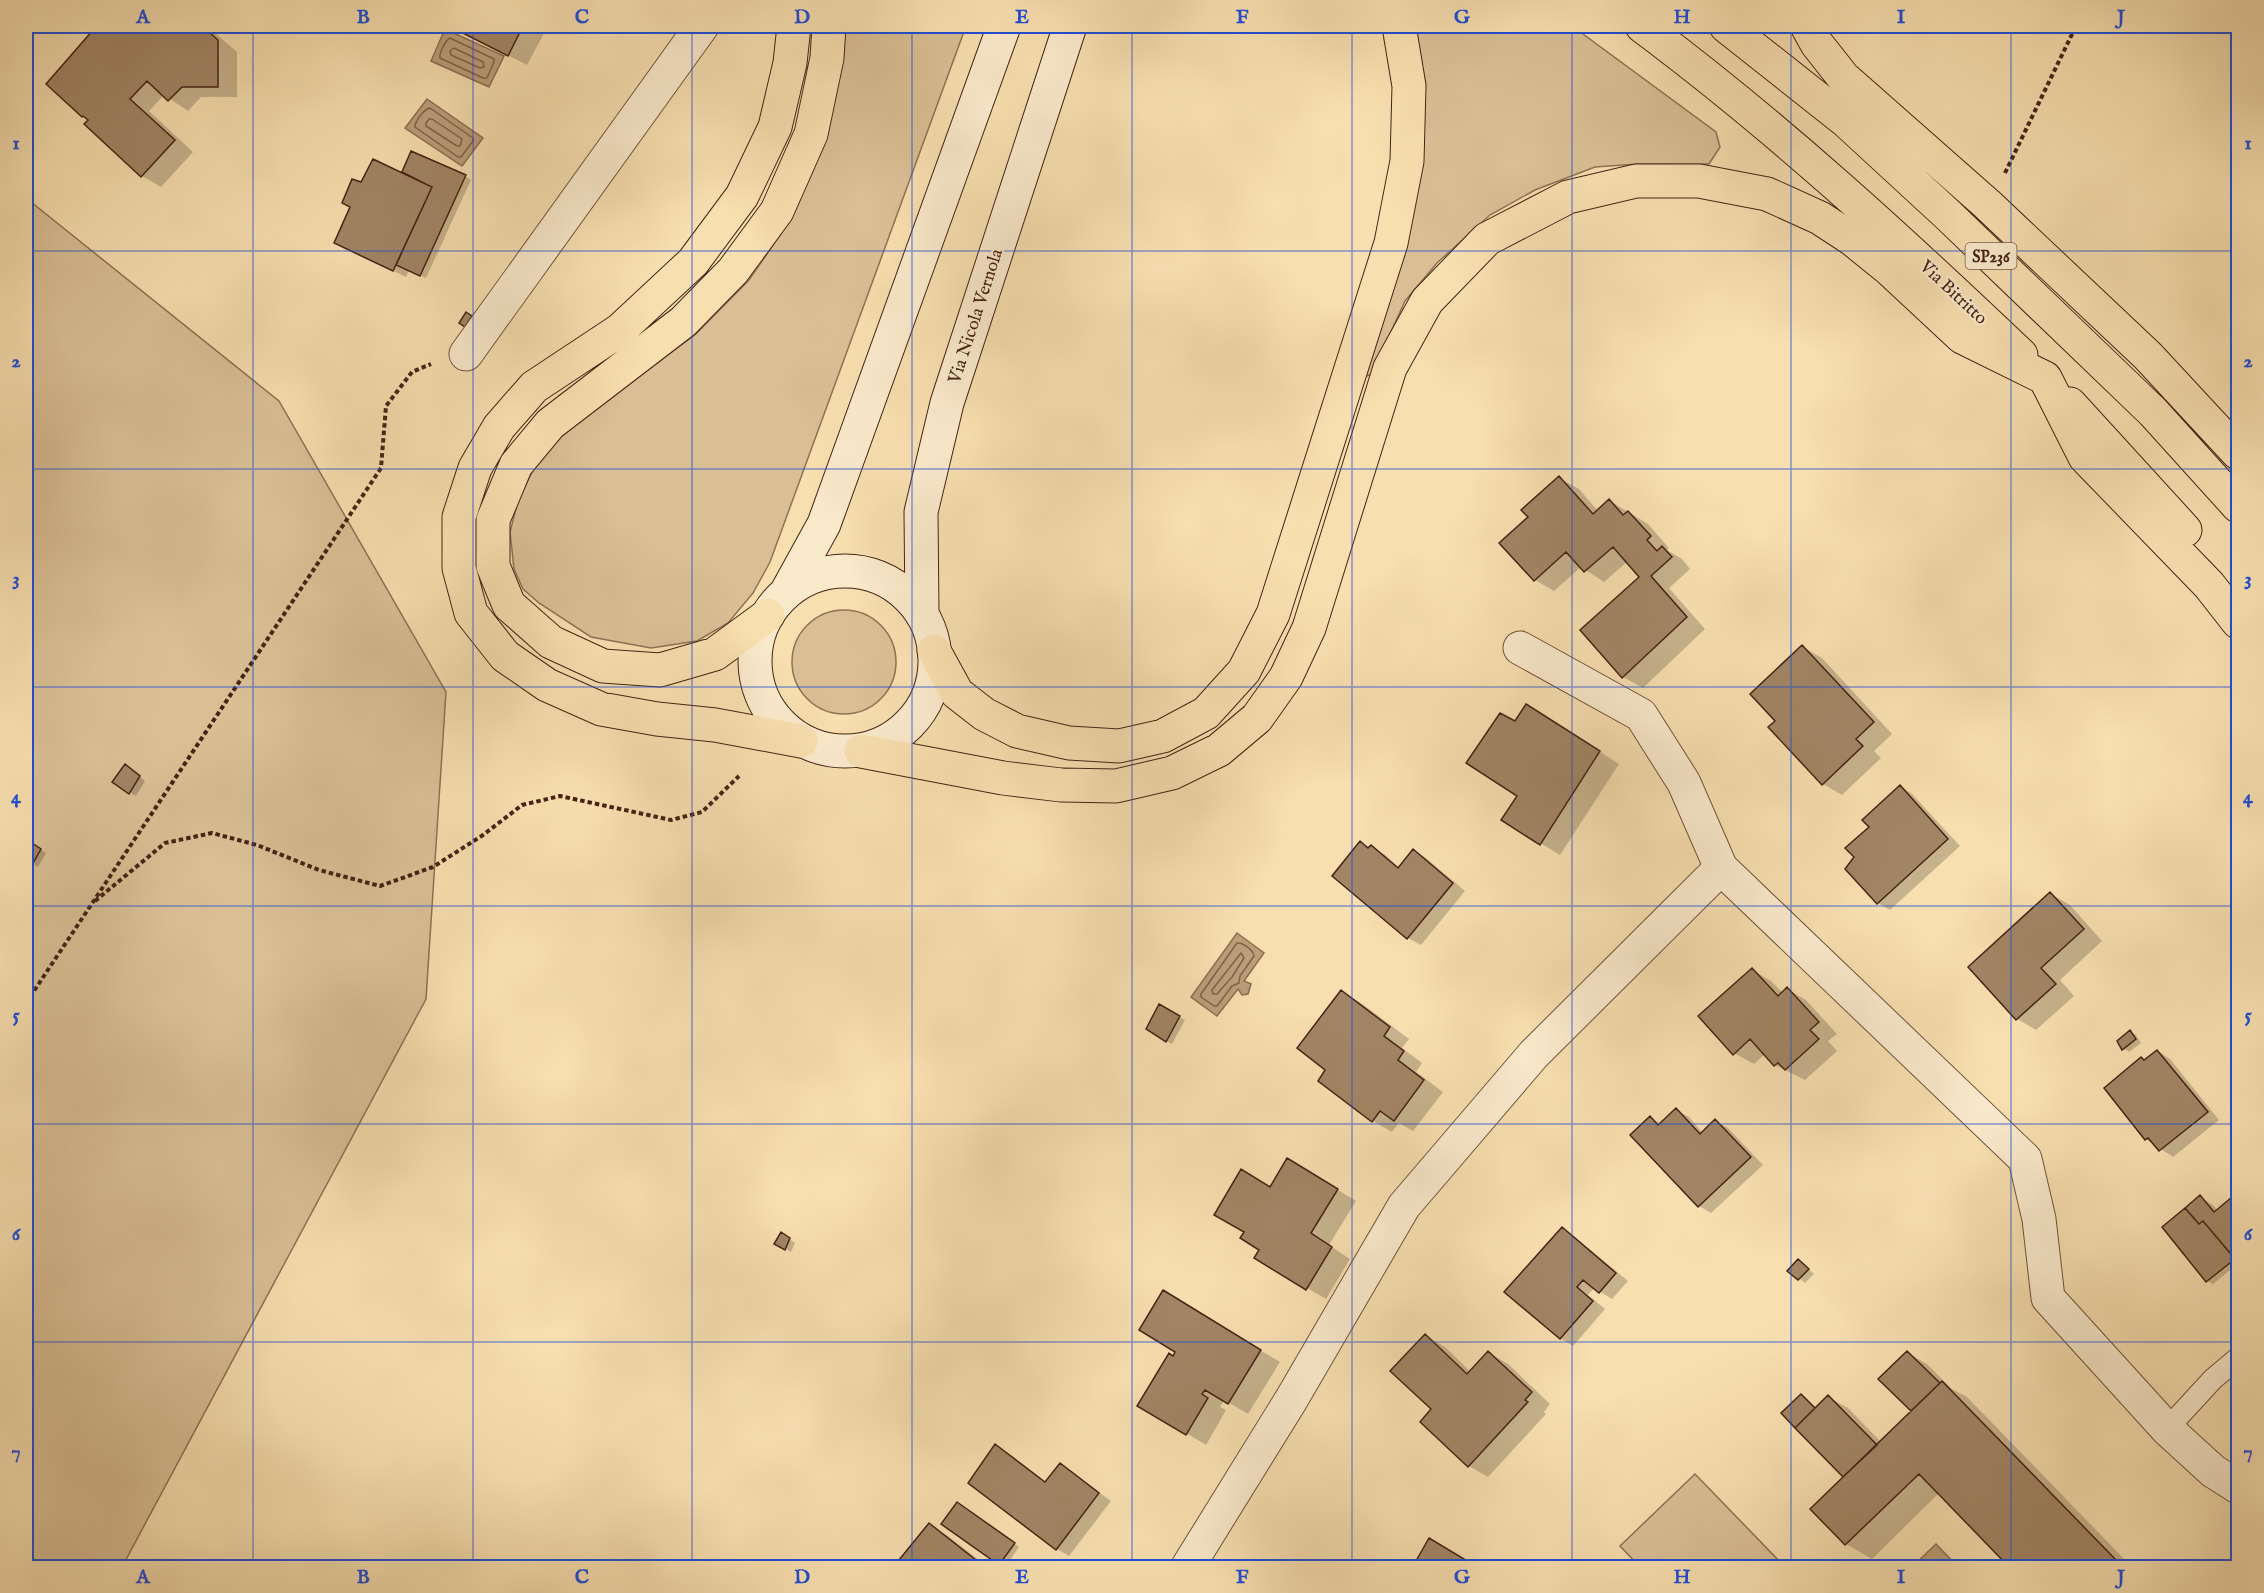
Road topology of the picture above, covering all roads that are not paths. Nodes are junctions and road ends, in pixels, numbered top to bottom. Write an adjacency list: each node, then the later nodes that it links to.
1 (702, 26): 10 (street)
2 (794, 26): 20 (highway)
3 (830, 26): 15 (highway)
4 (1004, 26): 15 (street)
5 (1070, 26): 16 (street, Via Nicola Vernola)
6 (1399, 26): 19 (highway)
7 (1642, 26): 11 (highway, Via Bitritto / SP236)
8 (1726, 26): 13 (highway, SP236)
9 (1807, 26): 12 (highway)
10 (466, 354)
11 (2045, 378): 14 (highway, Via Bitritto / SP236); 17 (highway); 21 (highway)
12 (2238, 453)
13 (2238, 506)
14 (2238, 588)
15 (777, 604): 16 (street); 20 (street)
16 (922, 614): 19 (street)
17 (2238, 622)
18 (1520, 648): 22 (street)
19 (934, 651): 21 (street)
20 (801, 741): 21 (street)
21 (861, 751)
22 (1721, 868): 24 (street); 26 (street)
23 (2238, 1358): 24 (lane)
24 (2167, 1429): 25 (street)
25 (2238, 1487)
26 (1187, 1568)

